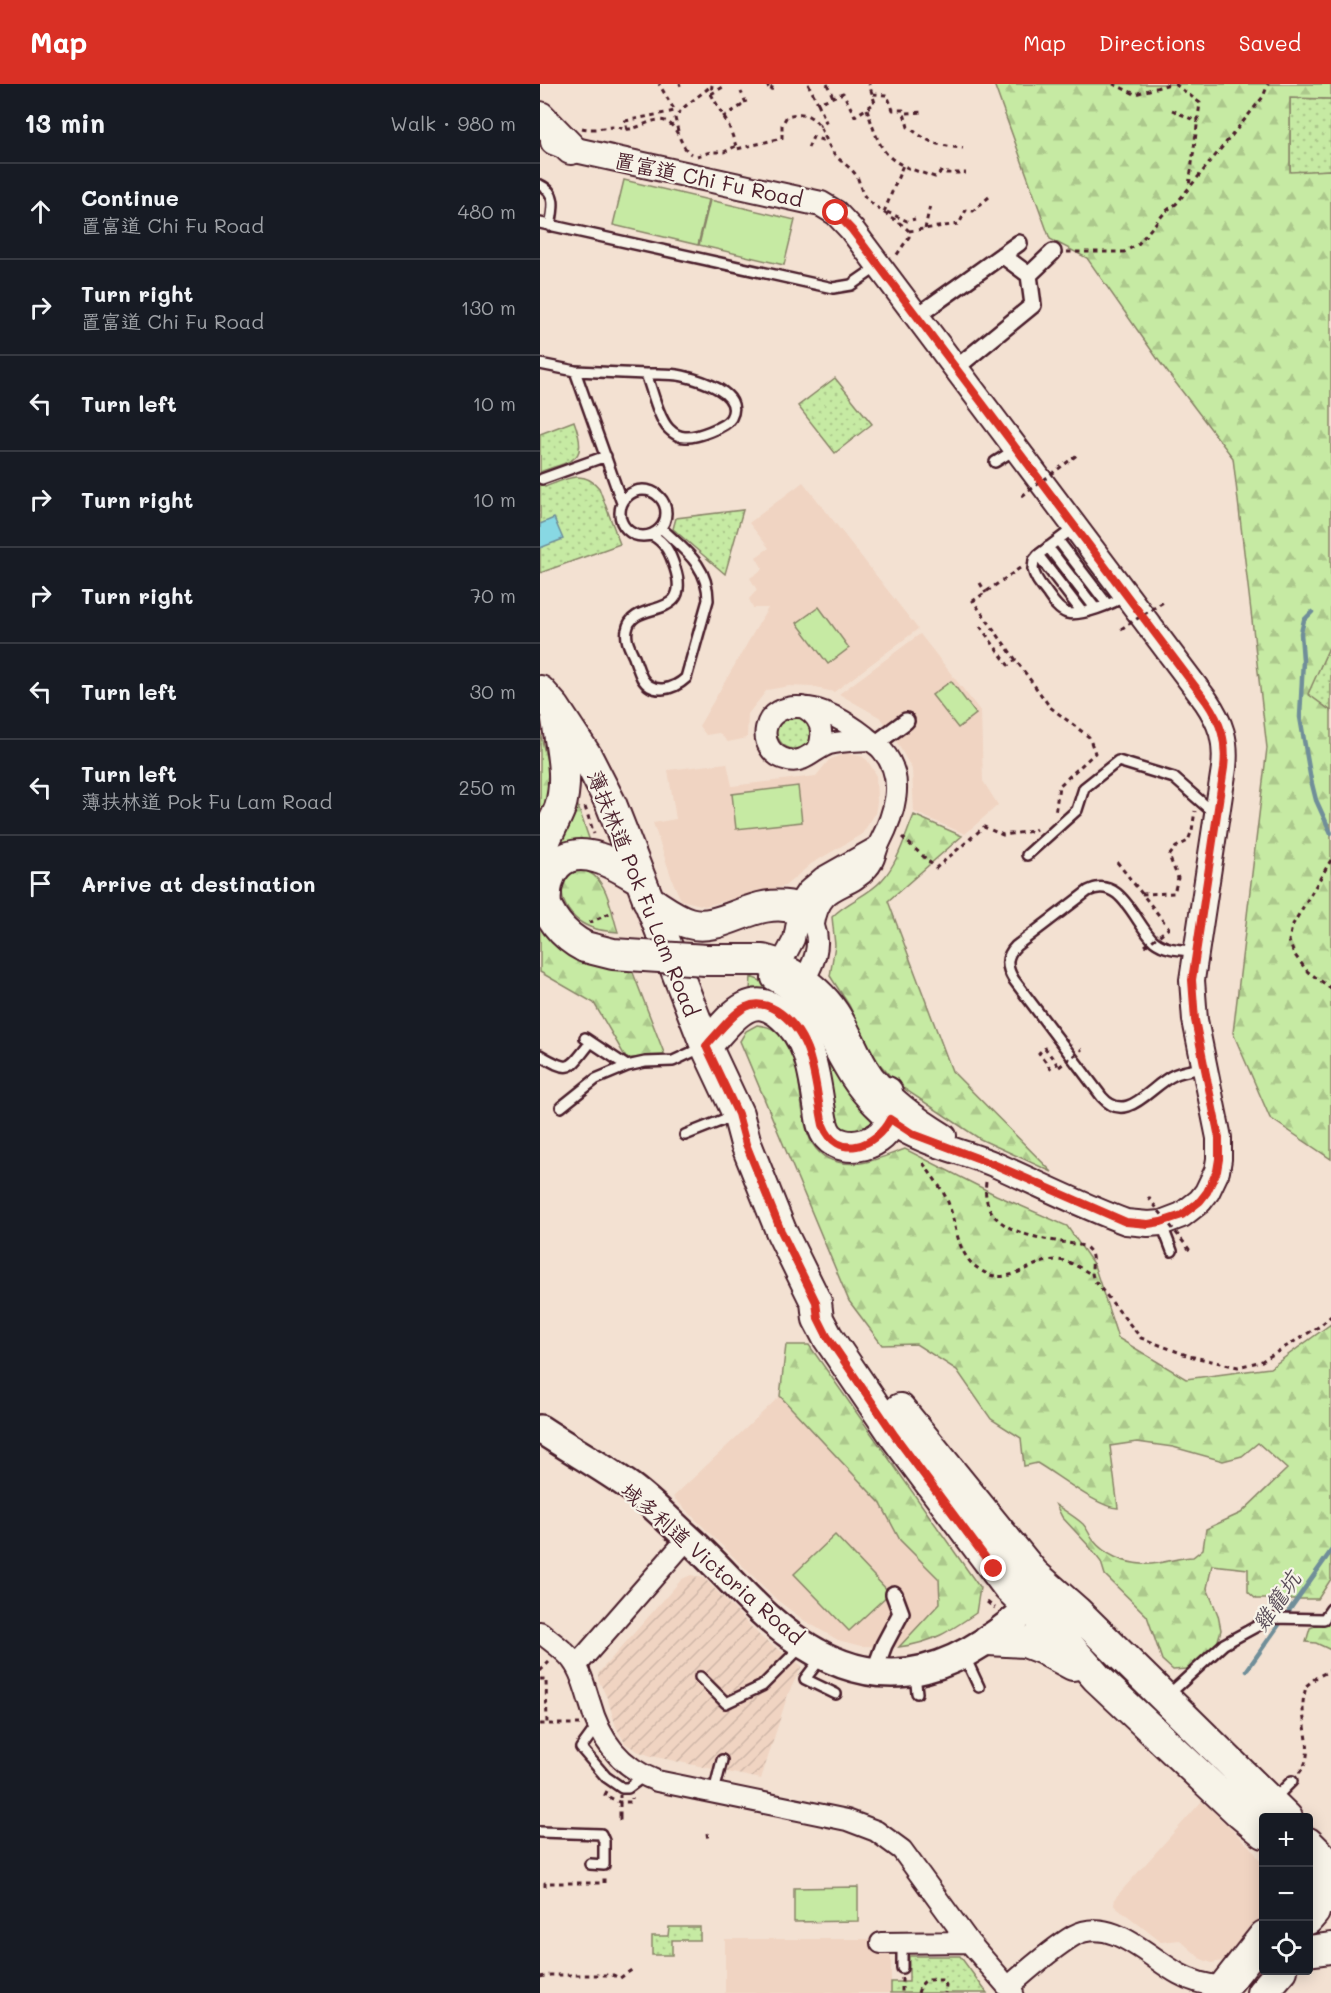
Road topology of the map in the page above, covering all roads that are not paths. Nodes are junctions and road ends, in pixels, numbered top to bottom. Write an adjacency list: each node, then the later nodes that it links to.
1 (540, 117): 3 (main road)
2 (540, 137): 3 (street, 置富道 Chi Fu Road)
3 (573, 137): 10 (street, 置富道 Chi Fu Road)
4 (540, 185): 6 (lane)
5 (540, 223): 6 (lane)
6 (550, 226): 10 (lane)
7 (1019, 243): 9 (street)
8 (1053, 252): 11 (street)
9 (1002, 255): 11 (street); 12 (street)
10 (889, 264): 12 (street, 置富道 Chi Fu Road)
11 (1029, 275): 14 (street)
12 (917, 316): 14 (street, 置富道 Chi Fu Road)
13 (542, 366): 15 (lane)
14 (956, 368): 17 (street, 置富道 Chi Fu Road)
15 (575, 371): 16 (lane); 18 (lane)
16 (646, 374): 16 (lane)
17 (1016, 448): 19 (lane); 23 (street, 置富道 Chi Fu Road)
18 (606, 456): 20 (lane); 21 (lane)
19 (994, 462)
20 (542, 479)
21 (622, 503): 22 (lane); 24 (lane)
22 (661, 528): 24 (lane); 24 (lane)
23 (1067, 533): 25 (lane); 27 (street, 置富道 Chi Fu Road)
24 (652, 535)
25 (1048, 547): 26 (lane); 28 (lane)
26 (1038, 555): 29 (lane); 29 (lane)
27 (1117, 600): 28 (lane); 35 (street, 置富道 Chi Fu Road)
28 (1095, 608): 29 (lane)
29 (1082, 612)
30 (547, 700): 36 (main road); 38 (main road, 薄扶林道 Pok Fu Lam Road)
31 (802, 706): 33 (street); 34 (street); 34 (street)
32 (906, 721): 33 (street)
33 (872, 742): 34 (street); 40 (street)
34 (818, 749)
35 (1208, 808): 37 (lane); 41 (street, 置富道 Chi Fu Road)
36 (540, 855)
37 (1027, 855)
38 (644, 889): 39 (main road); 40 (main road); 43 (main road, 薄扶林道 Pok Fu Lam Road)
39 (543, 899): 42 (main road, bridge)
40 (807, 917): 42 (street); 42 (street)
41 (1196, 951): 46 (street, 置富道 Chi Fu Road); 46 (lane)
42 (789, 979): 47 (street, 置富道 Chi Fu Road)
43 (706, 1046): 45 (lane); 47 (main road); 49 (main road, 薄扶林道 Pok Fu Lam Road)
44 (540, 1055): 45 (lane)
45 (627, 1066): 48 (lane)
46 (1205, 1068): 51 (street, 置富道 Chi Fu Road)
47 (888, 1106): 51 (street, 置富道 Chi Fu Road)
48 (561, 1107)
49 (738, 1114): 50 (lane); 56 (main road, 薄扶林道 Pok Fu Lam Road)
50 (685, 1135)
51 (1161, 1222): 52 (lane)
52 (1172, 1251)
53 (540, 1429): 54 (main road, 域多利道 Victoria Road)
54 (688, 1538): 60 (main road, 域多利道 Victoria Road); 61 (street)
55 (894, 1594): 62 (street)
56 (1039, 1598): 59 (main road, 域多利道 Victoria Road); 64 (main road, 薄扶林道 Pok Fu Lam Road); 64 (main road, 薄扶林道 Pok Fu Lam Road)
57 (1331, 1609): 67 (lane)
58 (540, 1632): 61 (street)
59 (976, 1647): 62 (main road, 域多利道 Victoria Road); 64 (main road); 65 (lane)
60 (813, 1650): 62 (main road, 域多利道 Victoria Road); 63 (lane); 66 (lane)
61 (576, 1666): 69 (street)
62 (874, 1672)
63 (700, 1677)
64 (1122, 1683): 67 (main road, 薄扶林道 Pok Fu Lam Road); 71 (main road, 薄扶林道 Pok Fu Lam Road)
65 (979, 1687)
66 (836, 1694)
67 (1172, 1706): 70 (main road, 薄扶林道 Pok Fu Lam Road)
68 (722, 1760): 69 (lane)
69 (714, 1792): 82 (street)
70 (1285, 1805)
71 (1241, 1814): 72 (main road, 薄扶林道 Pok Fu Lam Road); 75 (main road)
72 (1259, 1830)
73 (540, 1832): 78 (lane)
74 (1313, 1832): 76 (main road)
75 (1259, 1846)
76 (1331, 1846)
77 (1313, 1848): 79 (main road)
78 (590, 1864)
79 (1331, 1866)
80 (1313, 1894): 81 (main road)
81 (1318, 1910)
82 (969, 1942): 85 (street); 91 (street)
83 (1259, 1942): 92 (main road)
84 (881, 1943): 85 (street)
85 (902, 1943): 88 (lane)
86 (1331, 1948): 87 (main road)
87 (1313, 1950)
88 (902, 1968)
89 (1259, 1970): 92 (main road)
90 (1278, 1975): 93 (main road)
91 (1010, 1990): 92 (street)
92 (1227, 1991)
93 (1262, 1993)

